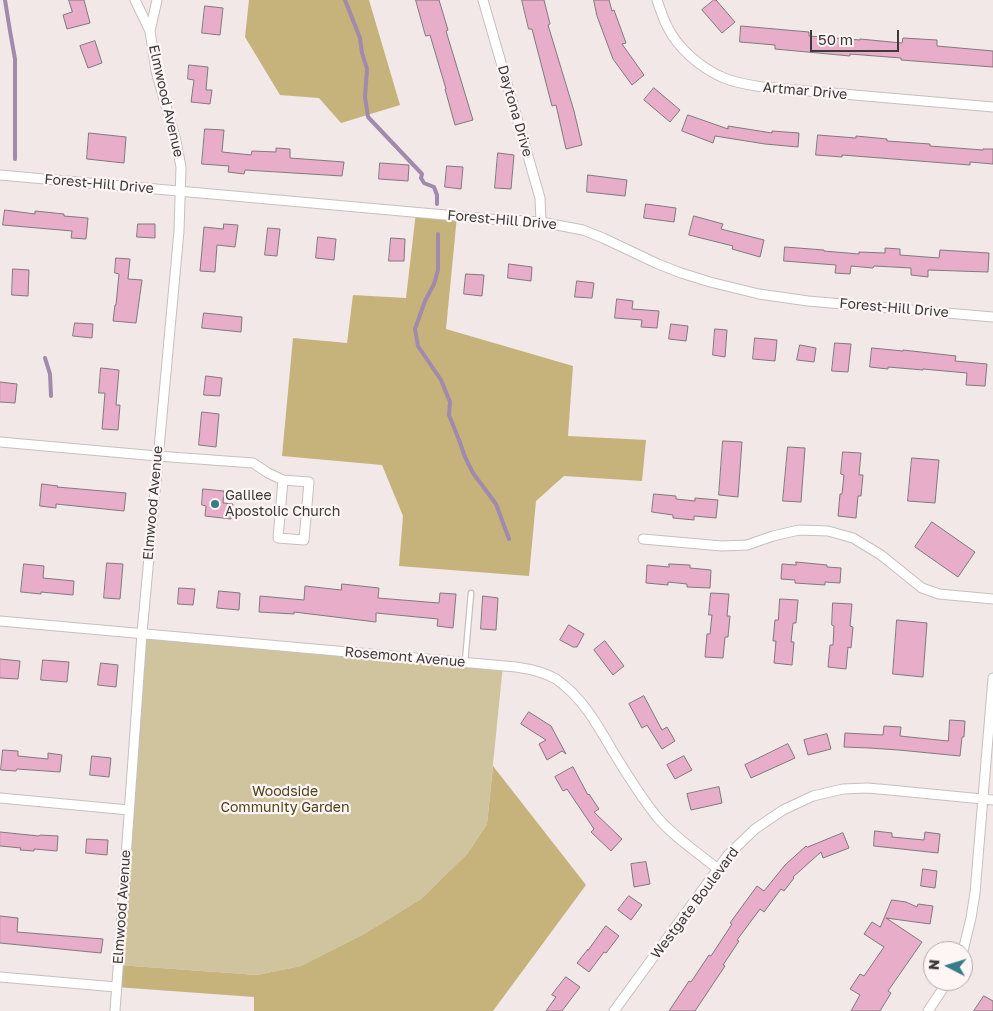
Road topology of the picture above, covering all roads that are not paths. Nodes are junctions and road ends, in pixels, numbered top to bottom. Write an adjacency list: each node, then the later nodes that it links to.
1 (135, 0): 5 (street)
2 (157, 0): 5 (street, Elmwood Avenue)
3 (483, 0): 9 (street, Daytona Drive)
4 (658, 0): 6 (street, Artmar Drive)
5 (150, 31): 8 (street, Elmwood Avenue)
6 (993, 107)
7 (0, 175): 8 (street, Forest-Hill Drive)
8 (181, 191): 9 (street, Forest-Hill Drive); 12 (street, Elmwood Avenue)
9 (541, 222): 10 (street, Forest-Hill Drive)
10 (993, 317)
11 (0, 442): 12 (street)
12 (157, 456): 13 (street); 18 (street, Elmwood Avenue)
13 (283, 480): 13 (street)
14 (643, 539): 16 (street)
15 (471, 593): 19 (lane)
16 (993, 599)
17 (0, 621): 18 (street, Rosemont Avenue)
18 (142, 633): 19 (street, Rosemont Avenue); 23 (street, Elmwood Avenue)
19 (466, 662): 24 (street, Rosemont Avenue)
20 (993, 678): 22 (street)
21 (0, 798): 23 (street)
22 (988, 799): 24 (street, Westgate Boulevard); 25 (street)
23 (129, 810): 27 (street, Elmwood Avenue)
24 (718, 869): 30 (street, Westgate Boulevard)
25 (965, 941)
26 (0, 977): 27 (street)
27 (116, 987): 29 (street, Elmwood Avenue)
28 (941, 991): 31 (street)
29 (114, 1011)
30 (614, 1011)
31 (928, 1011)

